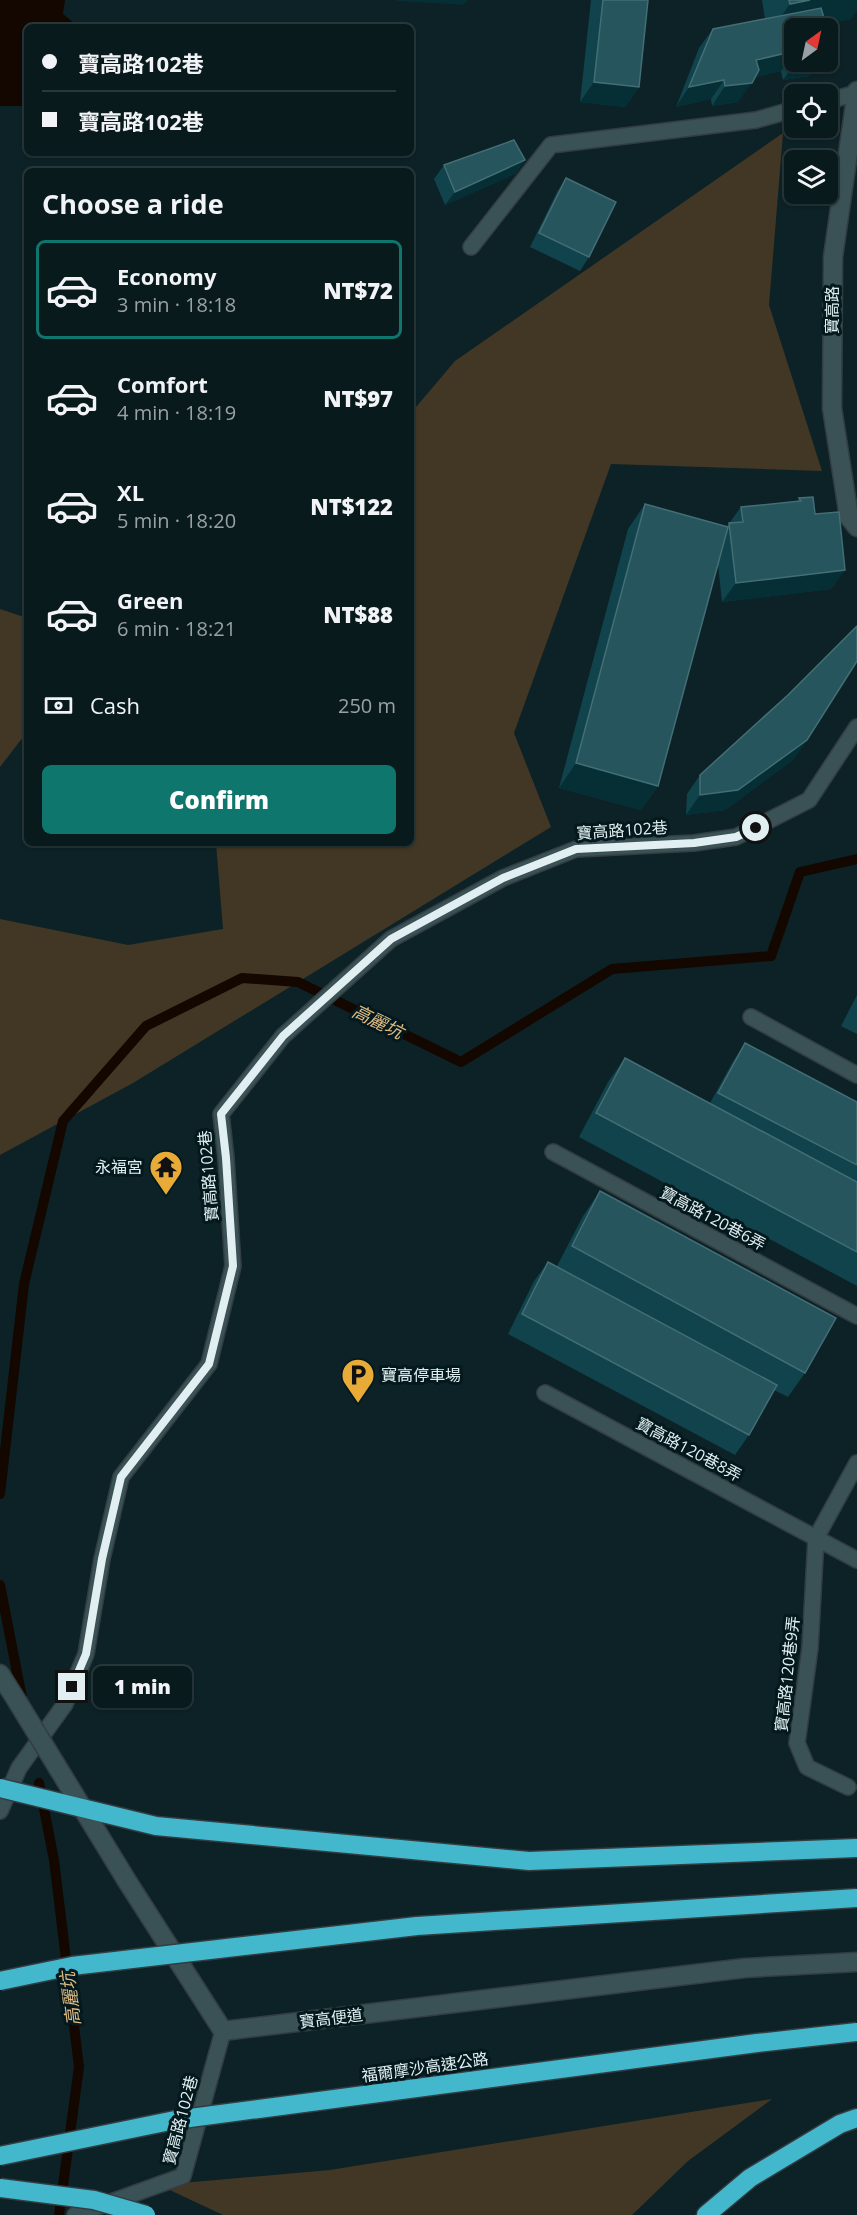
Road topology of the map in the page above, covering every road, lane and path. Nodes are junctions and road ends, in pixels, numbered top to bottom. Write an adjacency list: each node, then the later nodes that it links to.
1 (857, 92): 2 (lane); 5 (street, 寶高路)
2 (838, 98)
3 (784, 113): 4 (lane)
4 (471, 247)
5 (857, 527)
6 (857, 727): 18 (lane, 寶高路102巷)
7 (751, 1017): 8 (lane)
8 (857, 1075)
9 (553, 1152): 10 (lane, 寶高路120巷6弄)
10 (857, 1316)
11 (544, 1393): 13 (lane, 寶高路120巷8弄)
12 (857, 1463): 13 (lane)
13 (816, 1538): 14 (lane, 寶高路120巷8弄); 16 (lane, 寶高路120巷9弄)
14 (857, 1560)
15 (0, 1674): 23 (street, bridge)
16 (848, 1787)
17 (0, 1788): 19 (highway, bridge)
18 (0, 1811)
19 (857, 1848)
20 (857, 1898): 22 (highway, bridge)
21 (857, 1962): 23 (street, 寶高便道)
22 (0, 1981)
23 (223, 2031): 28 (lane, 寶高路102巷)
24 (857, 2032): 26 (highway, 福爾摩沙高速公路, bridge)
25 (857, 2118): 30 (highway)
26 (0, 2156)
27 (0, 2188): 29 (highway, bridge)
28 (78, 2214)
29 (146, 2215)
30 (706, 2215)

